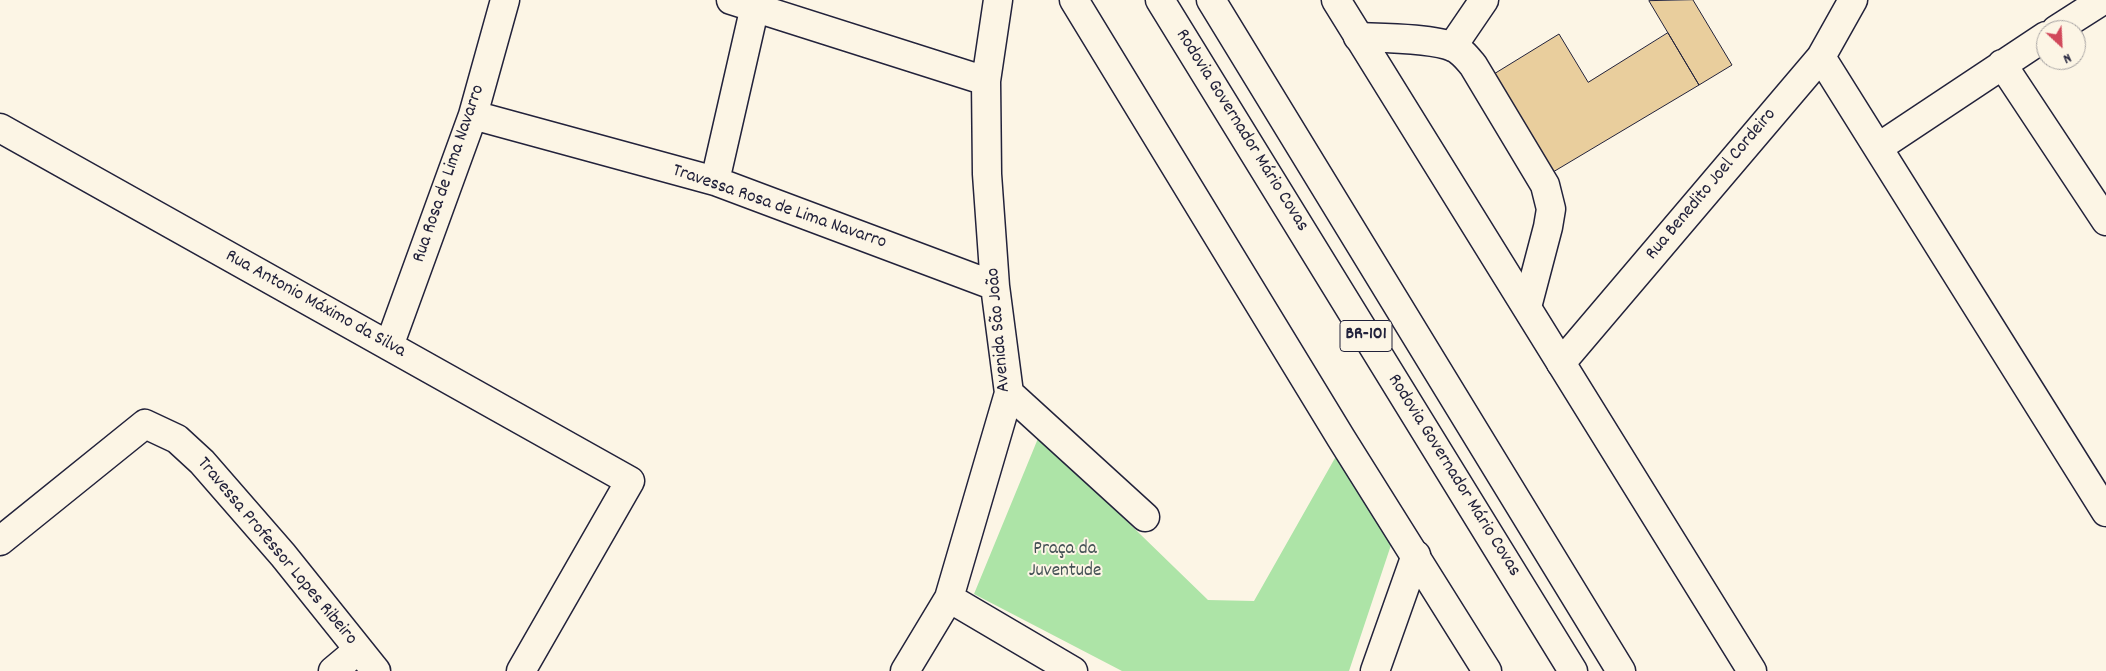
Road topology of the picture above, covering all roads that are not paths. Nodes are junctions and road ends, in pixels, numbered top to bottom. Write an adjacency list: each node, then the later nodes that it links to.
1 (505, 0): 18 (main road, Rua Rosa de Lima Navarro)
2 (998, 0): 17 (main road, Avenida São João)
3 (1074, 0): 31 (main road)
4 (1160, 0): 41 (main road, Rodovia Governador Mário Covas / BR-101)
5 (1211, 0): 42 (main road, BR-101)
6 (1336, 0): 12 (main road)
7 (1484, 0): 14 (main road)
8 (1853, 0): 15 (main road, Rua Benedito Joel Cordeiro)
9 (2103, 0): 11 (main road)
10 (743, 3): 17 (main road); 21 (main road)
11 (2072, 20)
12 (1358, 37): 14 (main road); 24 (main road)
13 (2036, 42): 16 (main road)
14 (1452, 47): 24 (main road)
15 (1821, 57): 20 (main road); 26 (main road, Rua Benedito Joel Cordeiro)
16 (2002, 64): 20 (main road); 22 (main road)
17 (986, 81): 23 (main road, Avenida São João)
18 (473, 115): 21 (main road, Travessa Rosa de Lima Navarro); 25 (main road, Rua Rosa de Lima Navarro)
19 (0, 128): 25 (main road, Rua Antonio Máximo da Silva)
20 (1879, 147): 28 (main road)
21 (714, 181): 23 (main road, Travessa Rosa de Lima Navarro)
22 (2106, 221)
23 (995, 286): 27 (main road, Avenida São João)
24 (1527, 307): 26 (main road)
25 (390, 346): 36 (main road, Rua Antonio Máximo da Silva)
26 (1561, 363): 43 (main road)
27 (1009, 392): 29 (main road); 32 (main road, Avenida São João)
28 (2106, 512)
29 (1145, 517)
30 (0, 541): 33 (main road, Travessa Professor Lopes Ribeiro)
31 (1416, 555): 39 (main road); 40 (main road)
32 (949, 598): 37 (main road, Avenida São João); 38 (main road)
33 (358, 650): 34 (main road); 35 (main road, Travessa Professor Lopes Ribeiro)
34 (333, 671)
35 (376, 671)
36 (522, 671)
37 (905, 671)
38 (1073, 671)
39 (1375, 671)
40 (1487, 671)
41 (1573, 671)
42 (1622, 671)
43 (1752, 671)

